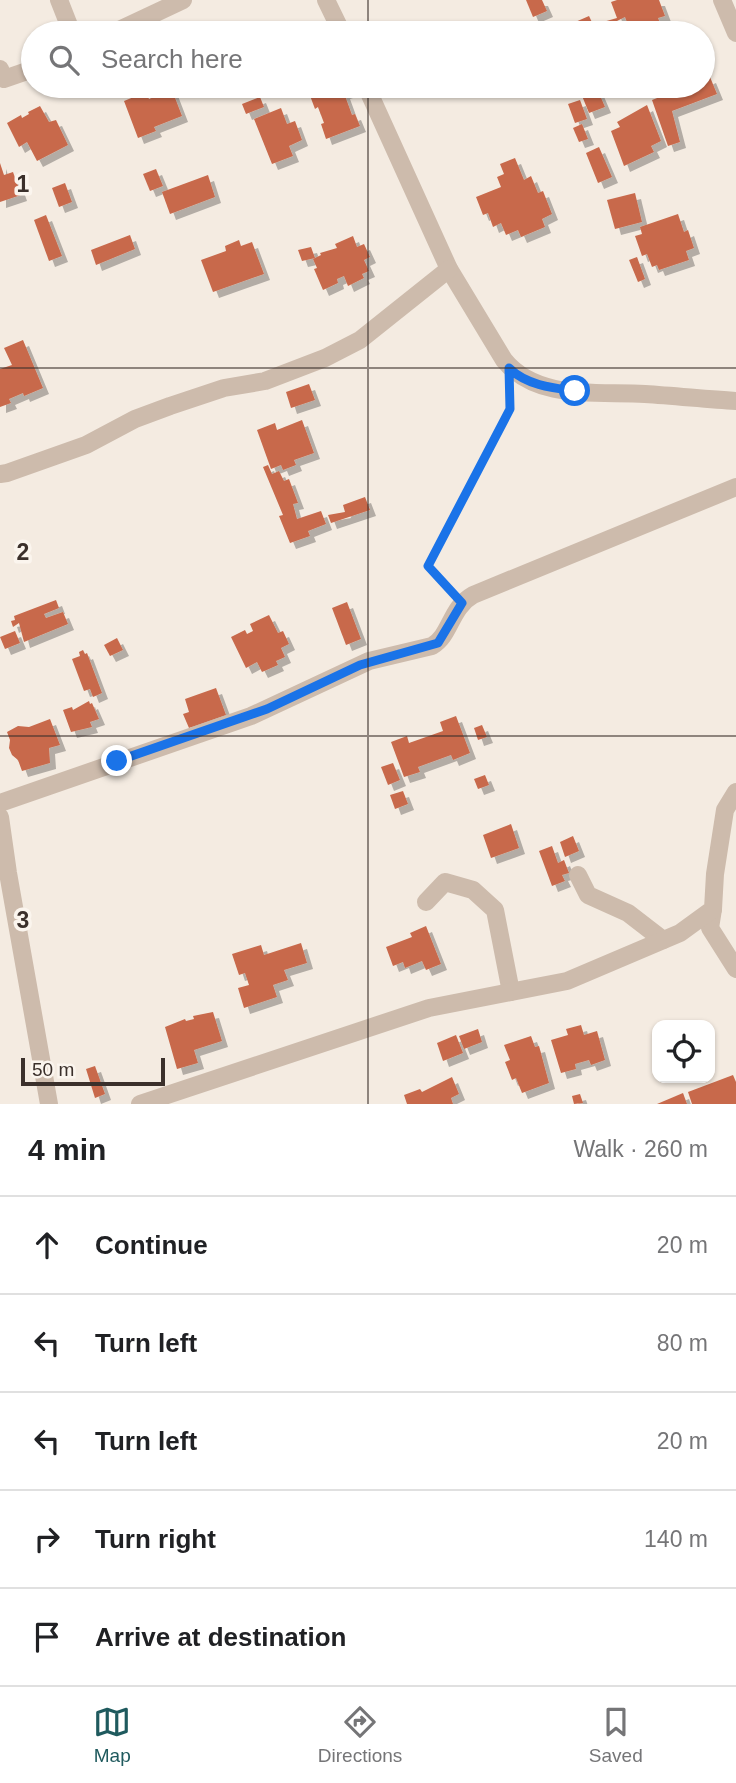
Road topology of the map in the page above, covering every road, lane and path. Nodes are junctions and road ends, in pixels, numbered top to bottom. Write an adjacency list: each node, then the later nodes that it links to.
1 (59, 0): 5 (street)
2 (183, 0): 6 (street)
3 (326, 0): 7 (street)
4 (722, 0): 8 (street)
5 (67, 21)
6 (138, 21)
7 (336, 21)
8 (736, 33)
9 (21, 72): 10 (street)
10 (1, 76)
11 (371, 98): 12 (street)
12 (449, 269): 13 (street); 15 (street)
13 (509, 368): 14 (street); 17 (path)
14 (736, 401)
15 (0, 474)
16 (736, 487): 17 (street)
17 (462, 603): 19 (street)
18 (736, 792): 23 (street)
19 (0, 803)
20 (0, 817): 28 (street)
21 (578, 875): 24 (street)
22 (426, 902): 27 (street)
23 (713, 909): 24 (street); 25 (street)
24 (663, 940): 27 (street)
25 (732, 956): 26 (street)
26 (736, 969)
27 (511, 992): 29 (street)
28 (45, 1102)
29 (140, 1104)

